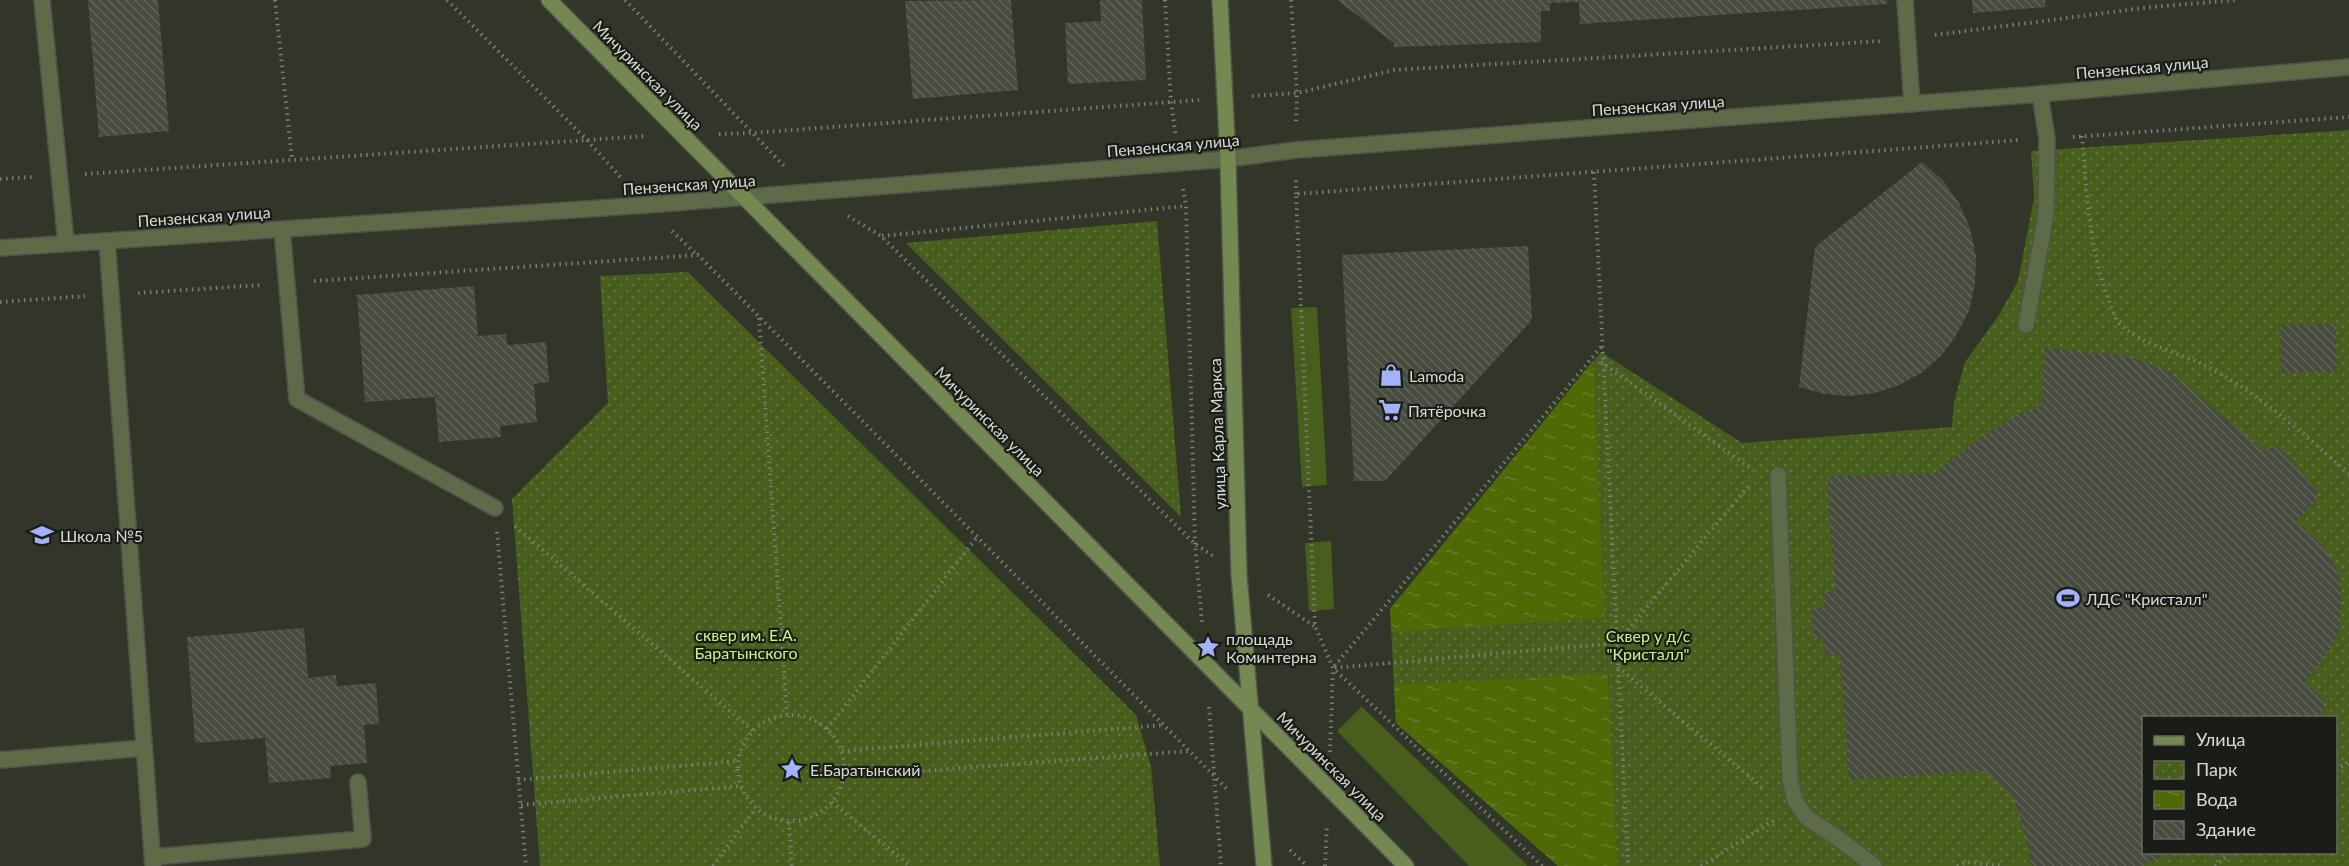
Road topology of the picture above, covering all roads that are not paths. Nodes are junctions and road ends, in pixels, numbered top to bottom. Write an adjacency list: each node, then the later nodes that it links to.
1 (42, 0): 12 (street)
2 (549, 0): 9 (main road, Мичуринская улица)
3 (1220, 0): 8 (main road, улица Карла Маркса)
4 (1905, 0): 7 (street)
5 (2349, 67): 6 (street, Пензенская улица)
6 (2040, 94): 7 (street, Пензенская улица); 14 (street)
7 (1912, 104): 8 (street, Пензенская улица)
8 (1228, 159): 9 (street, Пензенская улица); 17 (main road, улица Карла Маркса)
9 (745, 197): 10 (street, Пензенская улица); 17 (main road, Мичуринская улица)
10 (282, 229): 11 (street, Пензенская улица); 16 (street)
11 (107, 241): 12 (street, Пензенская улица); 18 (street)
12 (66, 243): 13 (street, Пензенская улица)
13 (0, 248)
14 (2026, 325)
15 (1778, 475): 24 (street)
16 (495, 508)
17 (1251, 710): 22 (main road, улица Карла Маркса); 23 (main road, Мичуринская улица)
18 (144, 748): 19 (street); 21 (street)
19 (0, 760)
20 (358, 782): 21 (street)
21 (153, 862)
22 (1264, 866)
23 (1406, 866)
24 (1874, 866)

